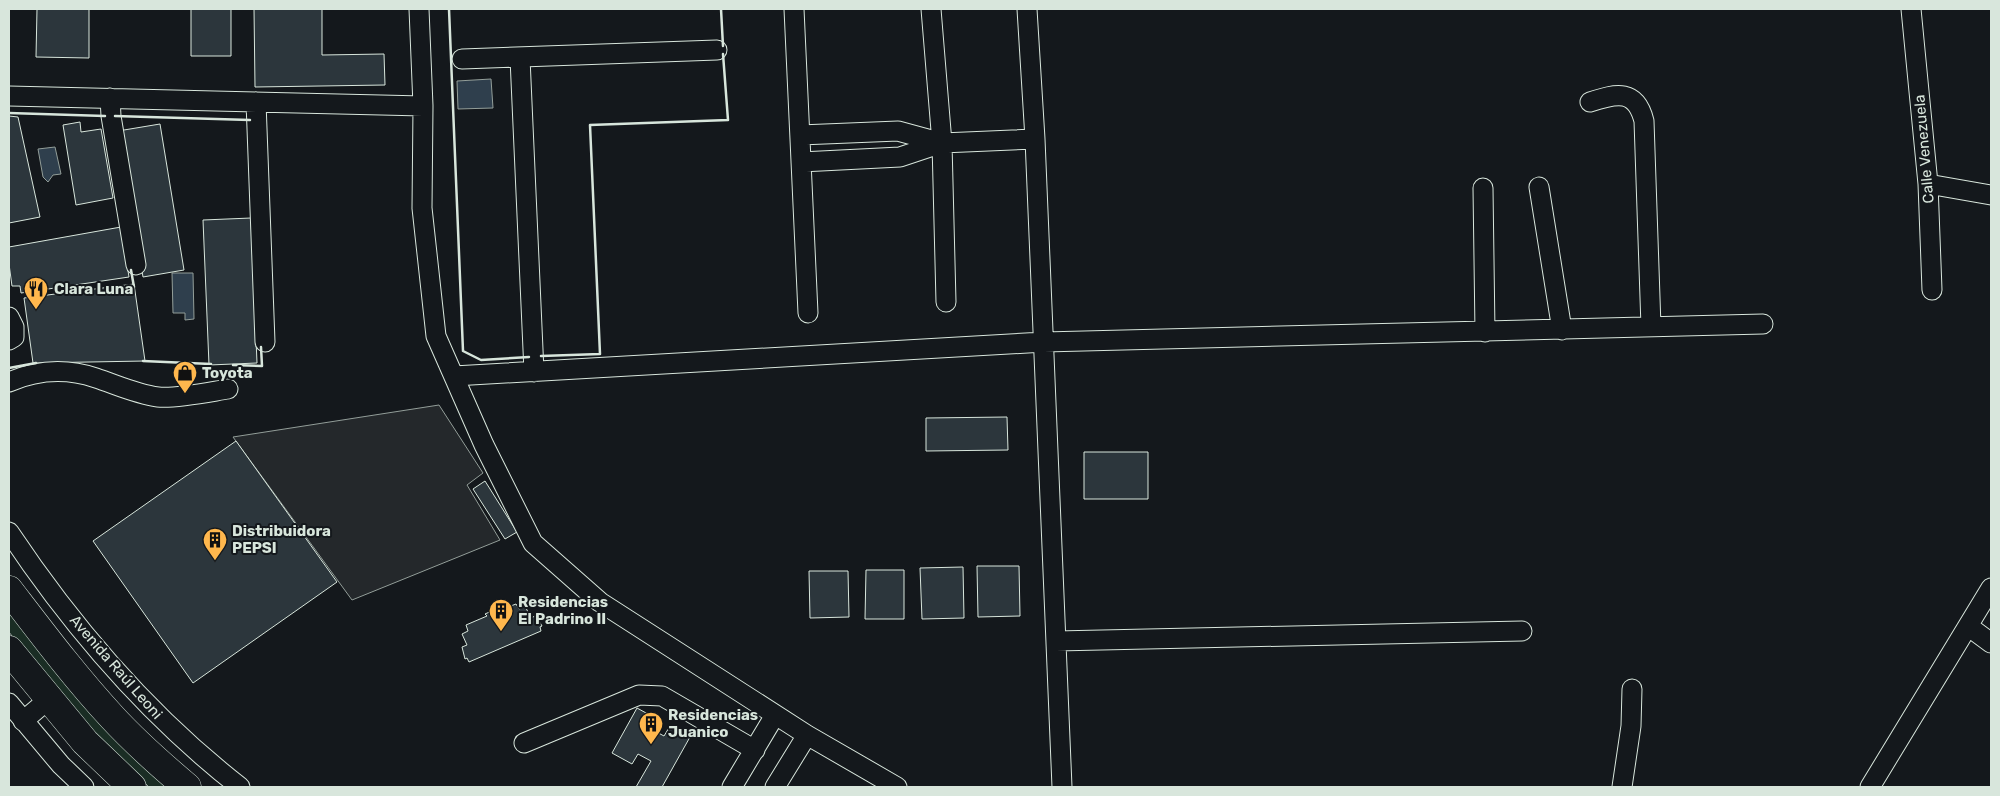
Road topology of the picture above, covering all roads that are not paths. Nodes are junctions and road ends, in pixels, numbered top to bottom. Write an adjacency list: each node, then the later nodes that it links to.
1 (419, 9): 13 (street)
2 (794, 9): 14 (street)
3 (931, 9): 16 (street)
4 (1027, 9): 15 (street)
5 (1911, 9): 18 (street, Calle Venezuela)
6 (717, 50): 7 (street)
7 (520, 58): 8 (street); 34 (street)
8 (462, 59)
9 (9, 96): 10 (street)
10 (110, 98): 11 (street); 22 (street)
11 (256, 102): 13 (street); 32 (street)
12 (1590, 102): 28 (street)
13 (424, 106): 35 (street)
14 (800, 135): 16 (street); 17 (street)
15 (1035, 139): 16 (street); 33 (street)
16 (942, 143): 17 (street); 24 (street)
17 (801, 162): 25 (street)
18 (1928, 184): 21 (street); 23 (street, Calle Venezuela)
19 (1539, 187): 29 (street)
20 (1483, 188): 30 (street)
21 (1991, 195)
22 (136, 265)
23 (1932, 290)
24 (946, 302)
25 (808, 313)
26 (9, 317): 31 (street)
27 (1763, 324): 28 (street)
28 (1651, 327): 29 (street)
29 (1562, 330): 30 (street)
30 (1485, 332): 33 (street)
31 (9, 340)
32 (265, 342)
33 (1044, 342): 34 (street); 43 (street)
34 (534, 372): 35 (street)
35 (454, 376): 49 (street)
36 (9, 382): 37 (street)
37 (228, 390)
38 (9, 532): 57 (street, Avenida Raúl Leoni)
39 (1991, 588): 41 (street)
40 (9, 590): 56 (highway)
41 (1968, 626): 44 (street); 63 (street)
42 (1522, 631): 43 (street)
43 (1056, 641): 61 (street)
44 (1991, 643)
45 (9, 650): 47 (highway)
46 (1632, 689): 62 (street)
47 (49, 699): 50 (street); 55 (highway)
48 (9, 703): 50 (street)
49 (775, 715): 51 (street); 53 (street)
50 (23, 721): 54 (street)
51 (807, 735): 59 (street); 60 (street)
52 (524, 743): 53 (street)
53 (755, 750): 58 (street)
54 (84, 787)
55 (132, 787)
56 (187, 787)
57 (240, 787)
58 (732, 787)
59 (775, 787)
60 (898, 787)
61 (1062, 787)
62 (1622, 787)
63 (1870, 787)

